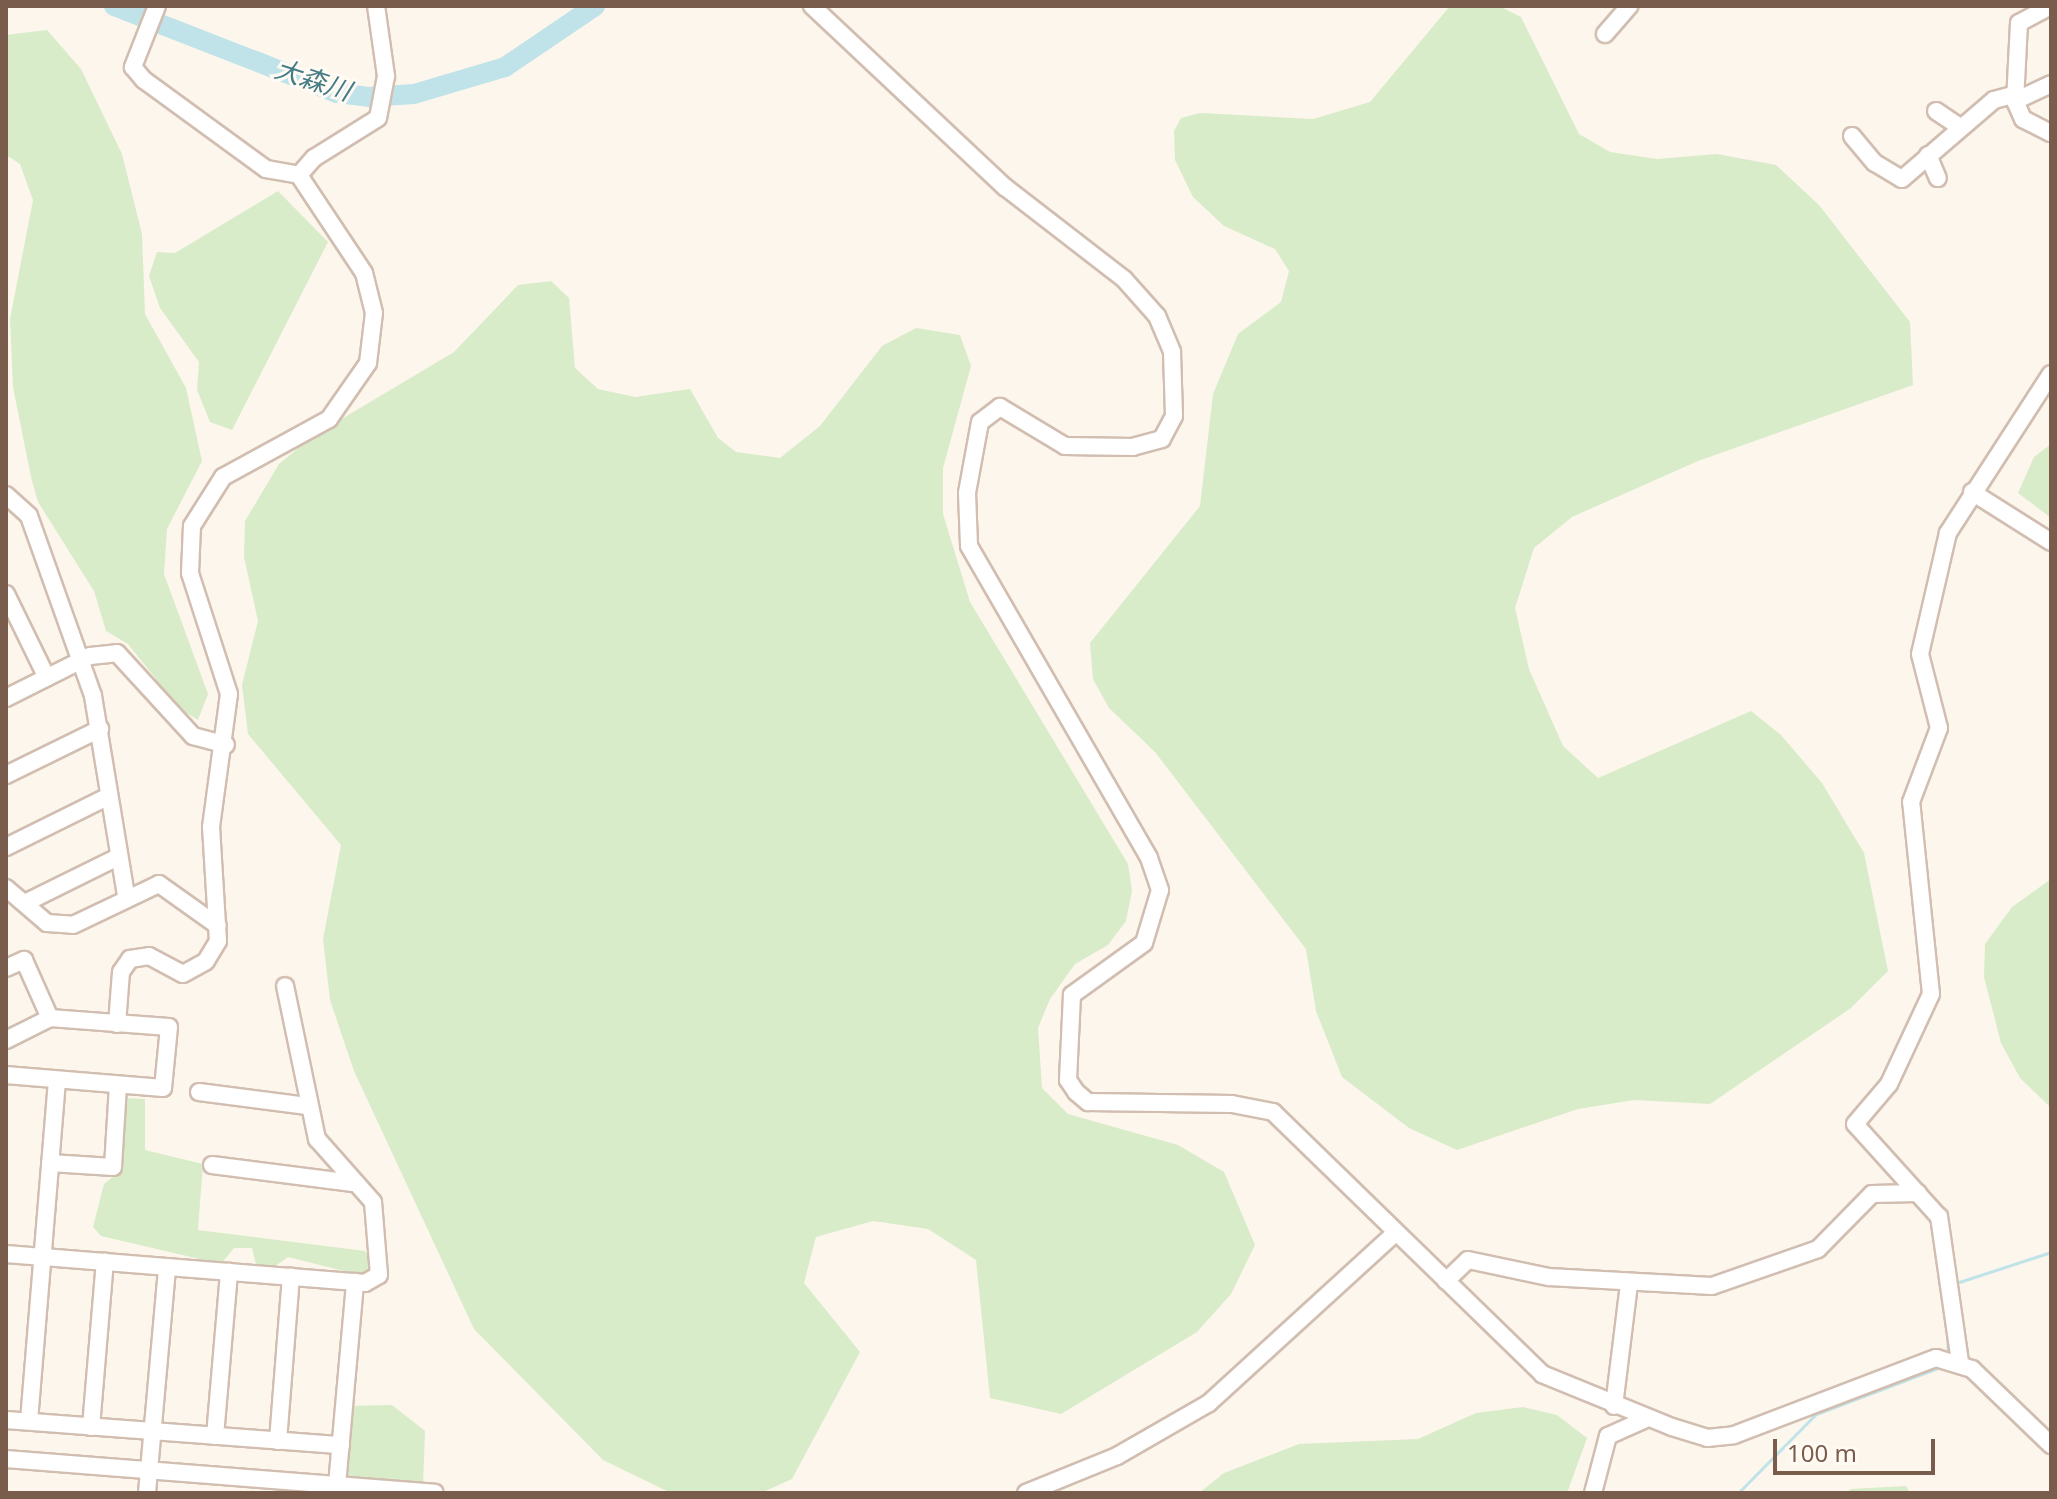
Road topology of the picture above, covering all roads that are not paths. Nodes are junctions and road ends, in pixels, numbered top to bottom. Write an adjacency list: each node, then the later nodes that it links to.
1 (376, 6): 14 (street)
2 (812, 6): 49 (street)
3 (1629, 6): 6 (street)
4 (156, 7): 14 (street)
5 (2049, 8): 8 (street)
6 (1605, 34)
7 (2051, 84): 8 (street)
8 (2016, 97): 10 (street); 11 (street)
9 (1936, 111): 10 (street)
10 (1960, 127): 13 (street)
11 (2051, 133)
12 (1852, 136): 13 (street)
13 (1928, 155): 15 (street)
14 (299, 175): 26 (street)
15 (1938, 178)
16 (2051, 374): 17 (street)
17 (1972, 492): 19 (street); 48 (street)
18 (6, 495): 22 (street)
19 (2051, 542)
20 (6, 594): 21 (street)
21 (12, 620): 23 (street)
22 (79, 664): 23 (street); 25 (street); 26 (street)
23 (47, 678): 24 (street)
24 (6, 698)
25 (100, 729): 27 (street); 28 (street)
26 (226, 745): 34 (street)
27 (6, 775)
28 (109, 796): 29 (street); 30 (street)
29 (6, 847)
30 (118, 857): 32 (street); 33 (street)
31 (6, 888): 33 (street)
32 (126, 896): 33 (street); 34 (street)
33 (29, 901)
34 (218, 926): 38 (street)
35 (6, 968): 37 (street)
36 (285, 986): 44 (street)
37 (50, 1018): 38 (street); 39 (street)
38 (117, 1024): 42 (street)
39 (6, 1040)
40 (6, 1075): 41 (street)
41 (57, 1080): 42 (street); 45 (street)
42 (118, 1085): 45 (street)
43 (199, 1092): 44 (street)
44 (307, 1106): 47 (street)
45 (50, 1163): 51 (street)
46 (212, 1165): 47 (street)
47 (353, 1183): 57 (street)
48 (1918, 1193): 58 (street); 59 (street)
49 (1394, 1234): 56 (street); 76 (street)
50 (6, 1254): 51 (street)
51 (43, 1257): 52 (street); 63 (street)
52 (105, 1262): 53 (street); 64 (street)
53 (167, 1267): 54 (street); 65 (street)
54 (229, 1272): 55 (street); 66 (street)
55 (291, 1277): 57 (street); 68 (street)
56 (1446, 1281): 58 (street); 60 (street)
57 (355, 1282): 69 (street)
58 (1629, 1284): 60 (street)
59 (1960, 1362): 61 (street); 67 (street)
60 (1614, 1406): 61 (street)
61 (1648, 1418): 77 (street)
62 (6, 1420): 63 (street)
63 (29, 1421): 64 (street)
64 (91, 1427): 65 (street)
65 (153, 1432): 66 (street); 71 (street)
66 (215, 1436): 68 (street)
67 (2049, 1437)
68 (278, 1441): 69 (street)
69 (341, 1445): 72 (street)
70 (6, 1459): 71 (street)
71 (149, 1469): 72 (street); 74 (street)
72 (337, 1485): 73 (street)
73 (375, 1491): 75 (street)
74 (147, 1493)
75 (435, 1493)
76 (1026, 1493)
77 (1593, 1493)

